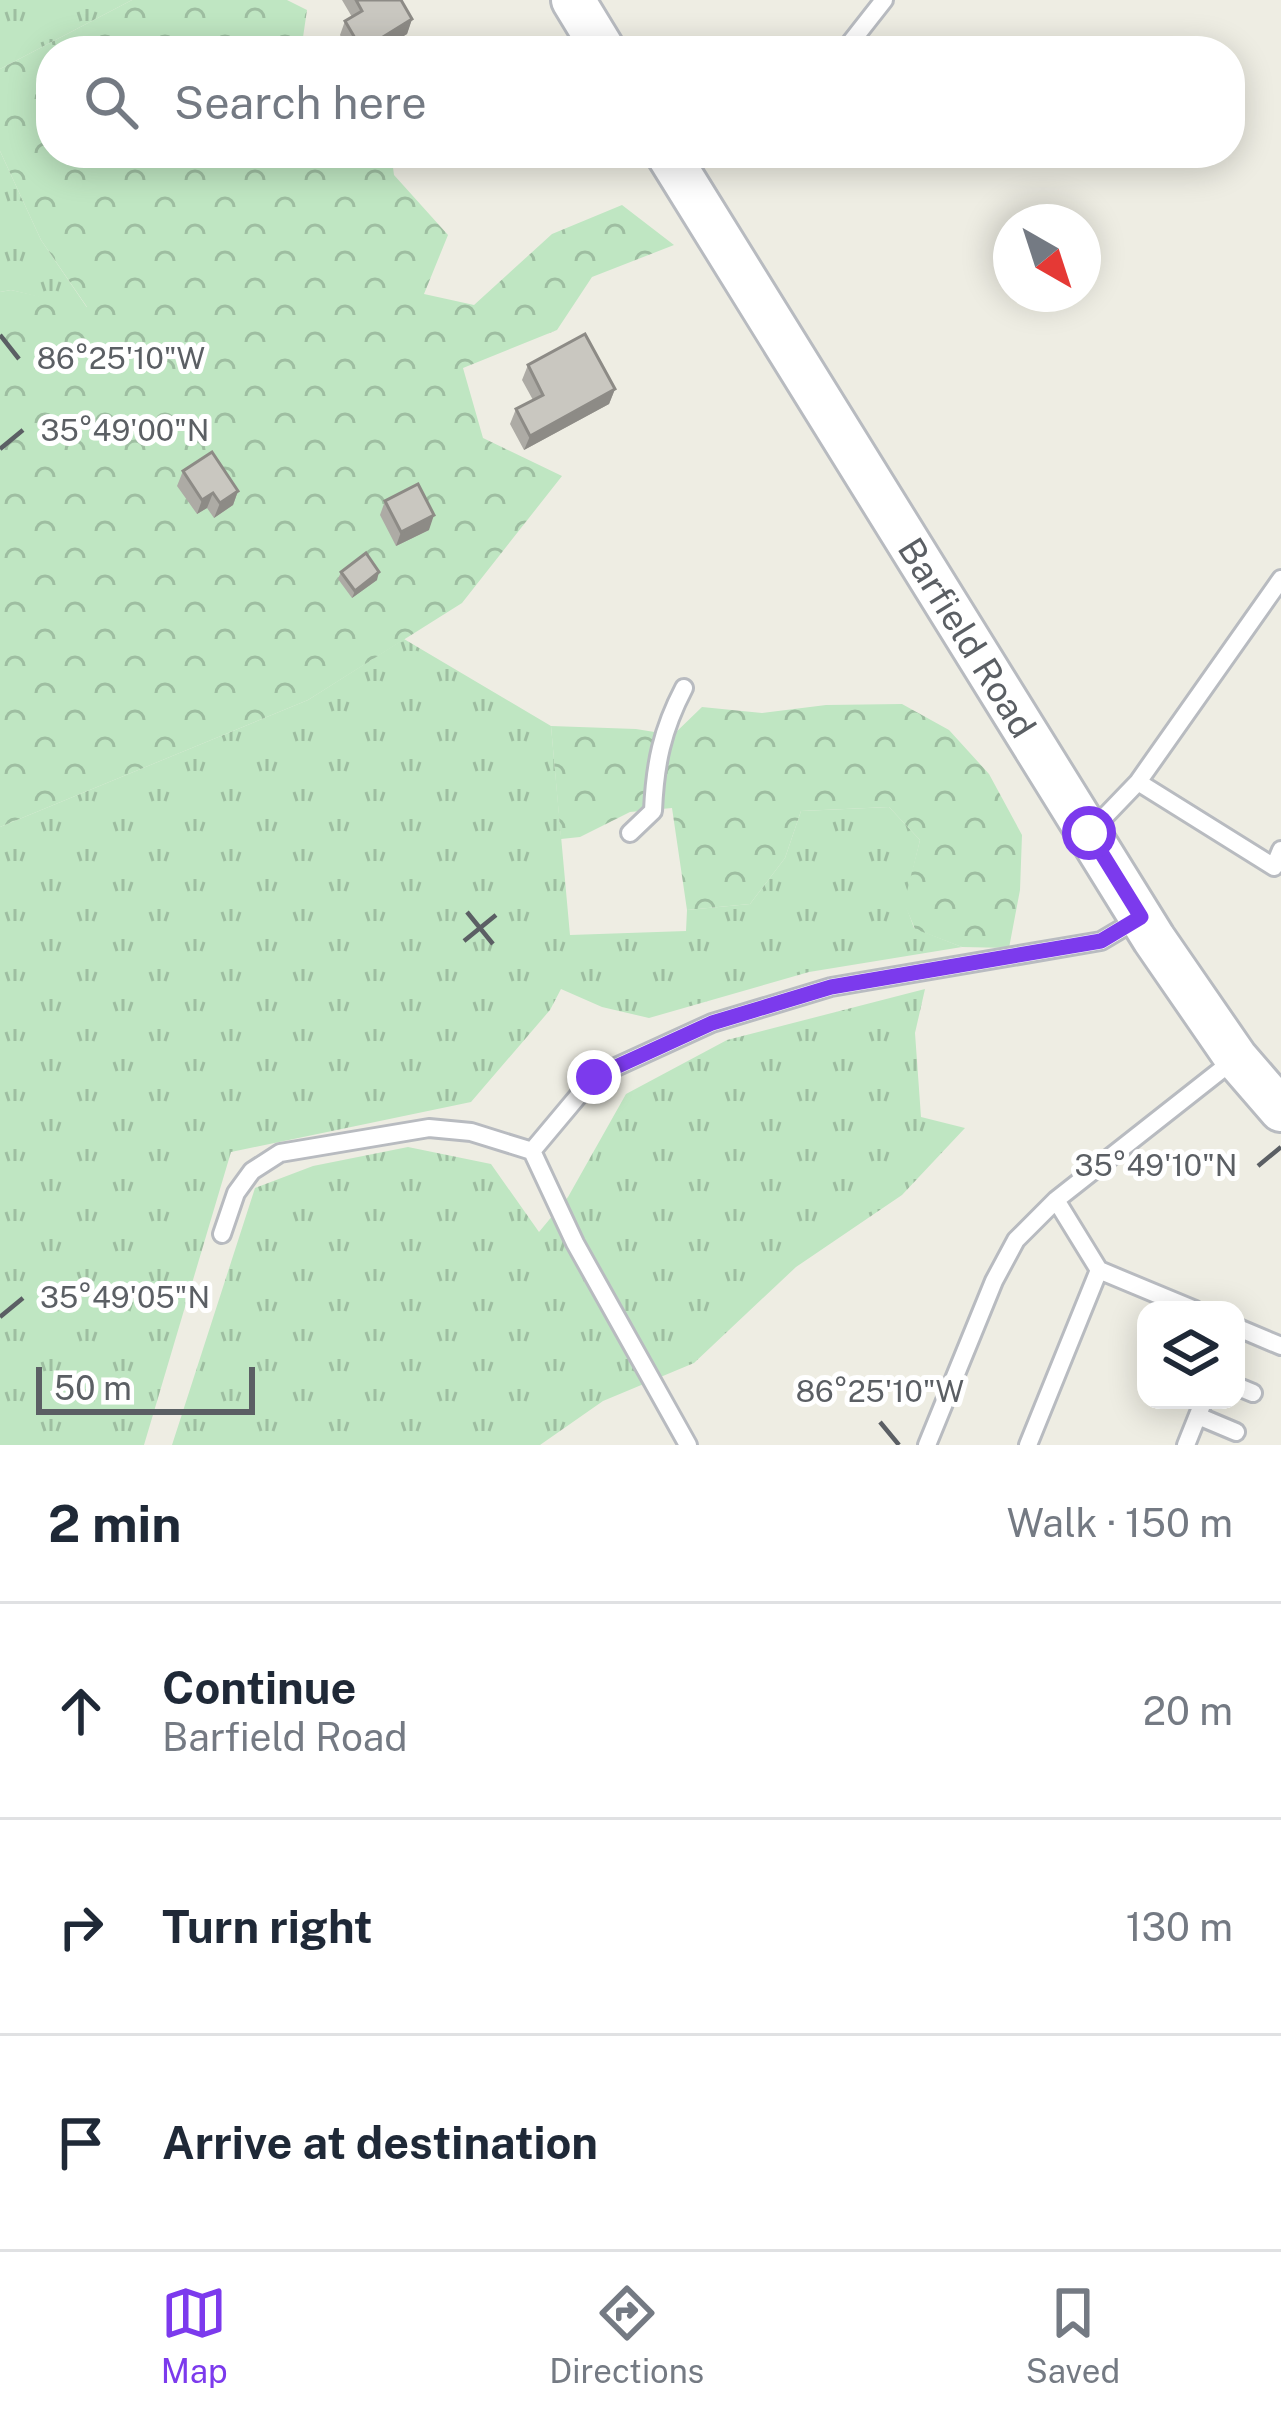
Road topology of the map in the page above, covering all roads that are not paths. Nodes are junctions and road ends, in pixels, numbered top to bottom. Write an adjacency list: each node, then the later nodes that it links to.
1 (572, 0): 3 (street)
2 (884, 0): 4 (lane)
3 (595, 36)
4 (856, 36)
5 (689, 168): 10 (street, Barfield Road)
6 (1281, 579): 8 (lane)
7 (684, 688): 9 (lane)
8 (1138, 782): 10 (lane); 11 (lane)
9 (630, 833)
10 (1089, 833): 12 (street, Barfield Road)
11 (1279, 862)
12 (1141, 917): 13 (street, Barfield Road); 15 (lane)
13 (1236, 1058): 14 (street, Barfield Road); 16 (lane)
14 (1281, 1110)
15 (532, 1151): 17 (lane); 25 (lane)
16 (1056, 1200): 18 (lane); 26 (lane)
17 (222, 1234)
18 (1099, 1270): 19 (lane); 27 (lane)
19 (1173, 1301)
20 (1245, 1332): 21 (lane)
21 (1281, 1346)
22 (1201, 1409): 28 (lane)
23 (1202, 1409): 24 (lane)
24 (1236, 1432)
25 (688, 1445)
26 (927, 1445)
27 (1028, 1445)
28 (1186, 1445)

